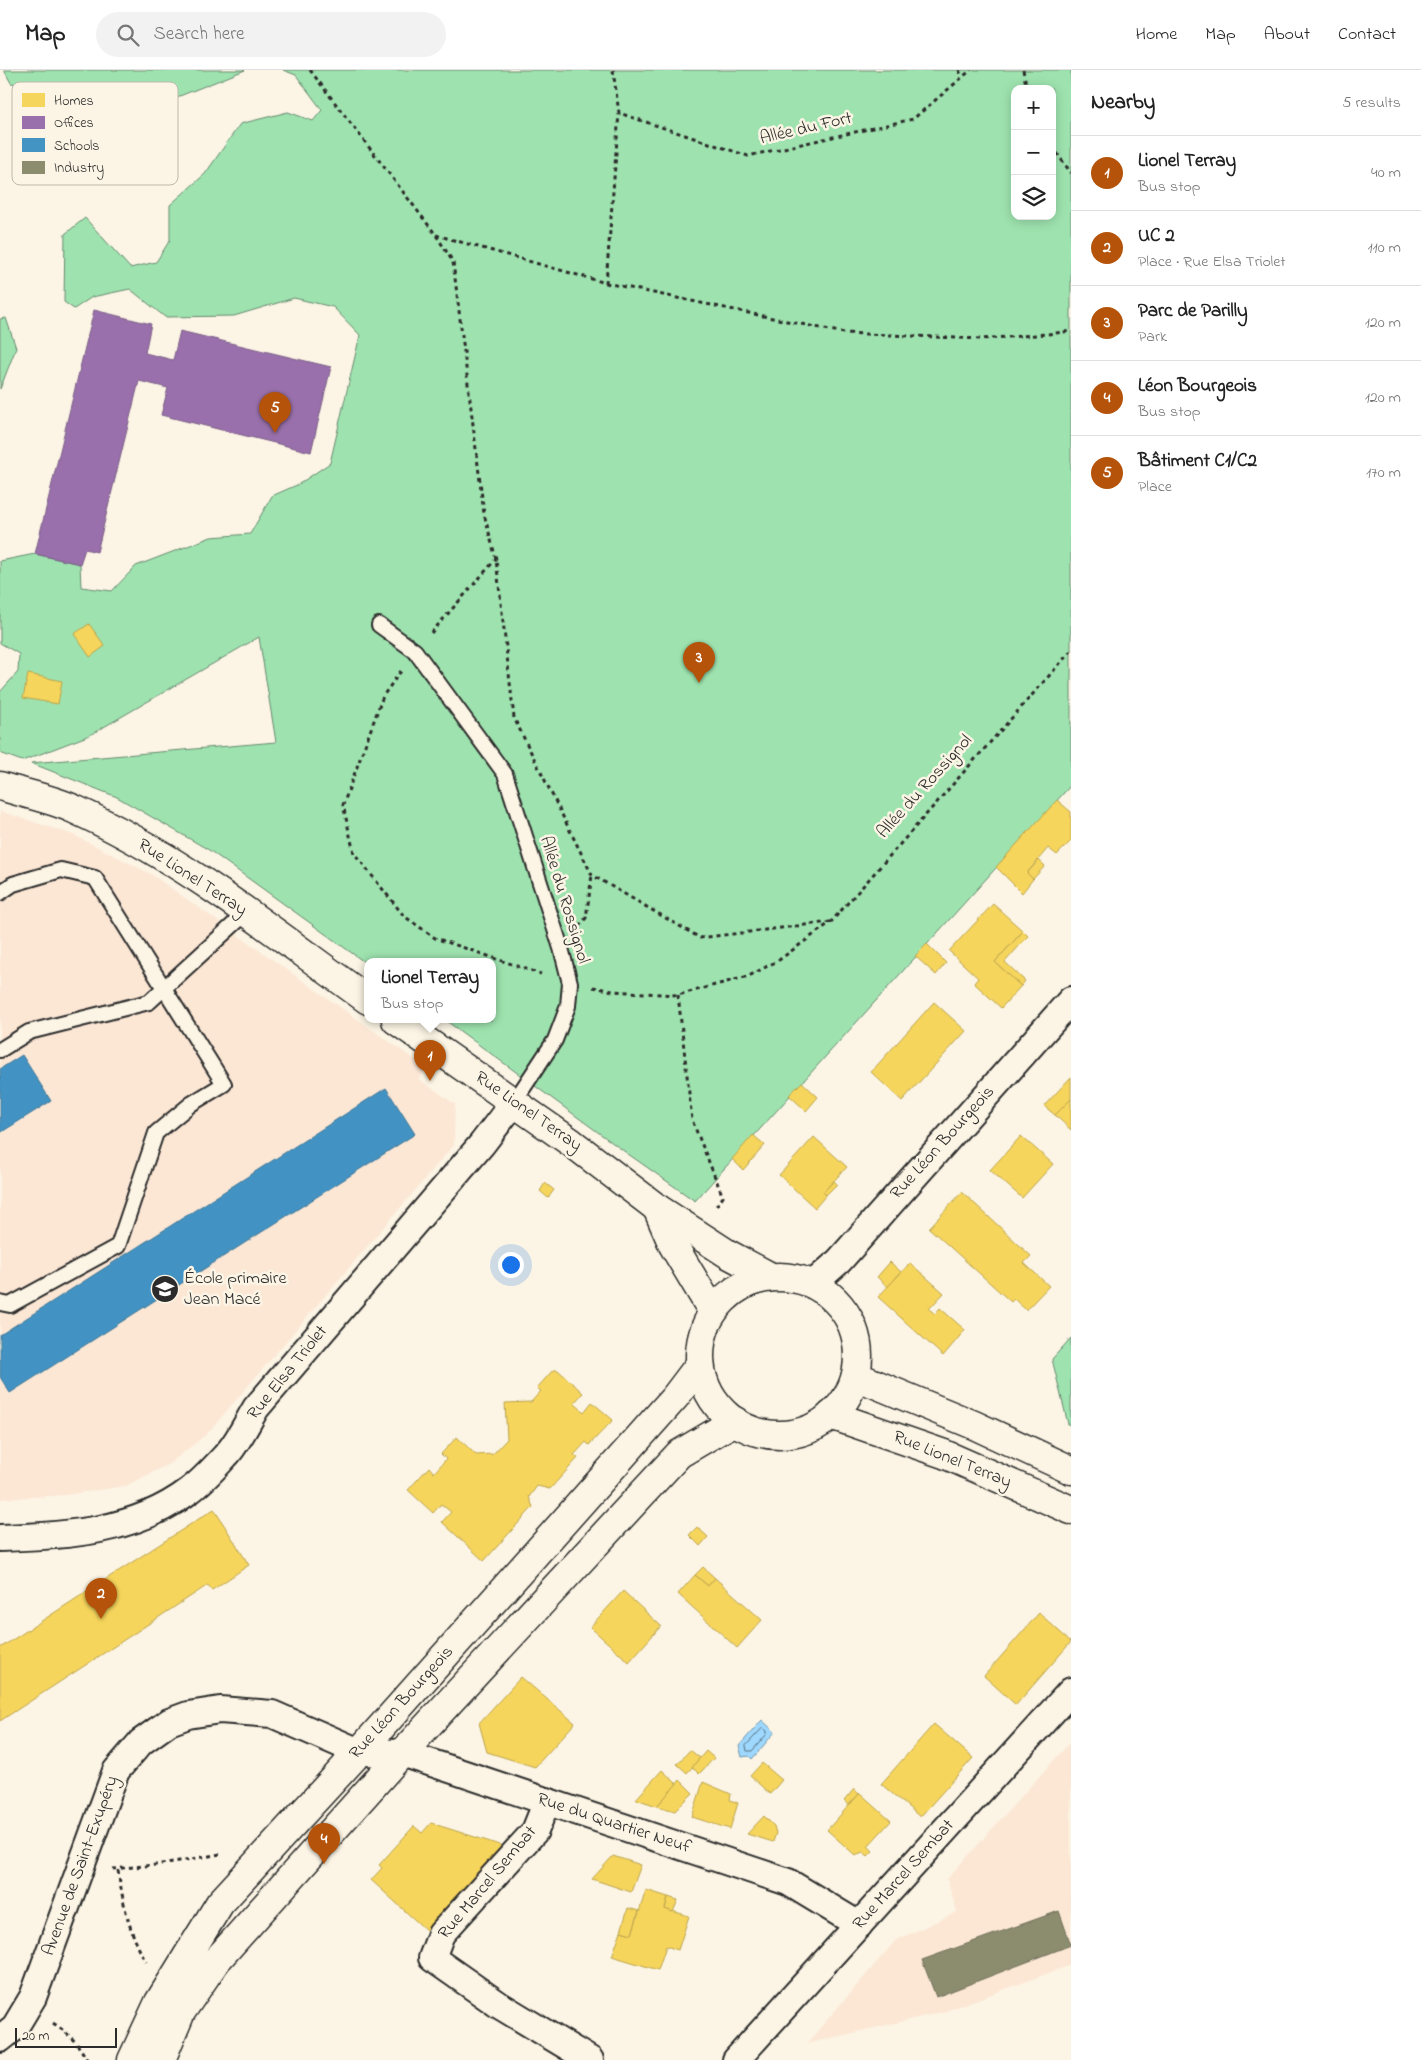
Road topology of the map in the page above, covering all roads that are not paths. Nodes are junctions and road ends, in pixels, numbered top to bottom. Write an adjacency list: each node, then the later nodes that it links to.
1 (380, 624): 10 (lane, Allée du Rossignol)
2 (0, 786): 4 (main road, Rue Lionel Terray)
3 (0, 893): 5 (lane)
4 (246, 913): 5 (lane); 6 (main road, Rue Lionel Terray)
5 (164, 988): 9 (lane); 14 (lane)
6 (364, 997)
7 (1071, 1000): 13 (street, Rue Léon Bourgeois)
8 (400, 1023): 10 (main road, Rue Lionel Terray)
9 (0, 1050)
10 (514, 1102): 11 (main road, Rue Lionel Terray); 22 (street, Rue Elsa Triolet)
11 (656, 1208): 12 (main road, Rue Lionel Terray); 15 (main road, Rue Lionel Terray)
12 (771, 1277): 13 (main road); 15 (main road)
13 (813, 1284): 17 (main road)
14 (0, 1304)
15 (713, 1312): 16 (main road)
16 (700, 1364): 19 (main road); 24 (main road, Rue Léon Bourgeois)
17 (856, 1376): 18 (main road); 20 (main road)
18 (831, 1415): 19 (main road); 21 (main road, Rue Lionel Terray)
19 (735, 1421): 25 (main road, Rue Léon Bourgeois)
20 (1071, 1470)
21 (1071, 1510)
22 (0, 1538)
23 (1071, 1691): 27 (street, Rue Marcel Sembat)
24 (359, 1752): 25 (street, Rue du Quartier Neuf); 28 (street, Avenue de Saint-Exupéry); 29 (main road, Rue Léon Bourgeois)
25 (402, 1753): 26 (street, Rue du Quartier Neuf); 30 (main road, Rue Léon Bourgeois)
26 (547, 1801): 27 (street, Rue du Quartier Neuf); 31 (street, Rue Marcel Sembat)
27 (859, 1924): 32 (street, Rue Marcel Sembat)
28 (0, 2039)
29 (132, 2060)
30 (161, 2060)
31 (590, 2060)
32 (736, 2060)

